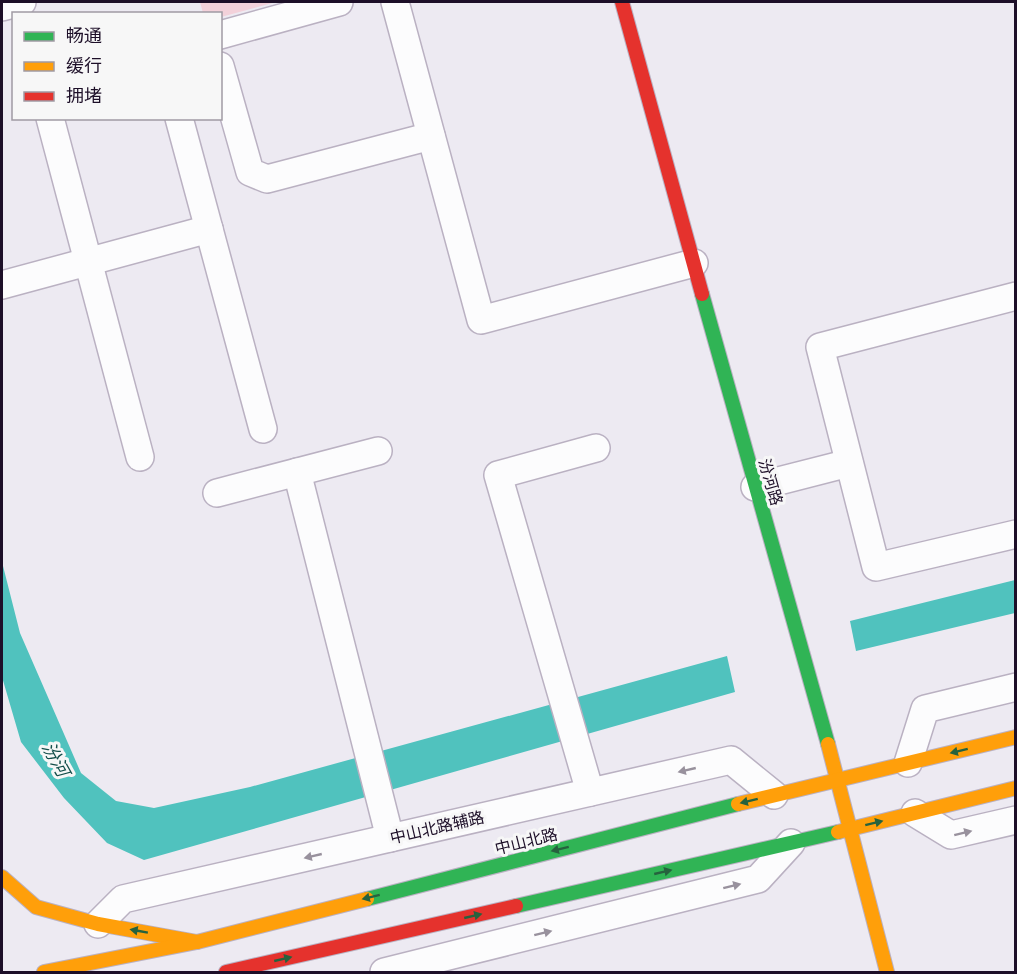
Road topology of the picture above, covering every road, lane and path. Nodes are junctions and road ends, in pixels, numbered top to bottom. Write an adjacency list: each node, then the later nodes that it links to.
1 (22, 2): 5 (street)
2 (339, 2): 6 (street)
3 (395, 2): 10 (street)
4 (622, 2): 13 (main road, 汾河路)
5 (2, 8)
6 (222, 35)
7 (222, 73): 10 (street)
8 (51, 120): 12 (street)
9 (181, 120): 11 (street)
10 (431, 136): 13 (street)
11 (209, 229): 12 (street); 16 (street)
12 (88, 261): 14 (street); 19 (street)
13 (694, 263): 22 (main road, 汾河路)
14 (2, 285)
15 (1016, 296): 20 (street)
16 (263, 429)
17 (596, 448): 30 (street)
18 (378, 451): 21 (street)
19 (140, 457)
20 (849, 463): 22 (street); 24 (street)
21 (297, 472): 23 (street); 35 (street)
22 (755, 488): 28 (main road, 汾河路)
23 (217, 493)
24 (1016, 534)
25 (1016, 687): 27 (street)
26 (1016, 737): 27 (main road, 中山北路, one-way to 27)
27 (908, 763): 28 (main road, 中山北路)
28 (837, 780): 31 (main road, 中山北路); 34 (main road, 汾河路)
29 (1016, 788): 32 (main road)
30 (590, 792): 31 (street, 中山北路辅路, one-way to 30); 35 (street, 中山北路辅路)
31 (774, 795): 39 (main road, 中山北路, one-way to 39)
32 (915, 813): 33 (street, one-way to 33); 34 (main road, one-way to 32)
33 (1016, 820)
34 (850, 829): 36 (main road); 43 (main road, 汾河路)
35 (390, 838): 38 (street, 中山北路辅路, one-way to 38)
36 (790, 843): 41 (main road, one-way to 36); 42 (street, one-way to 36)
37 (2, 875): 38 (main road)
38 (98, 924): 39 (main road, one-way to 38)
39 (197, 942): 40 (main road, 中山北路)
40 (44, 972)
41 (226, 972)
42 (384, 972)
43 (887, 972)

